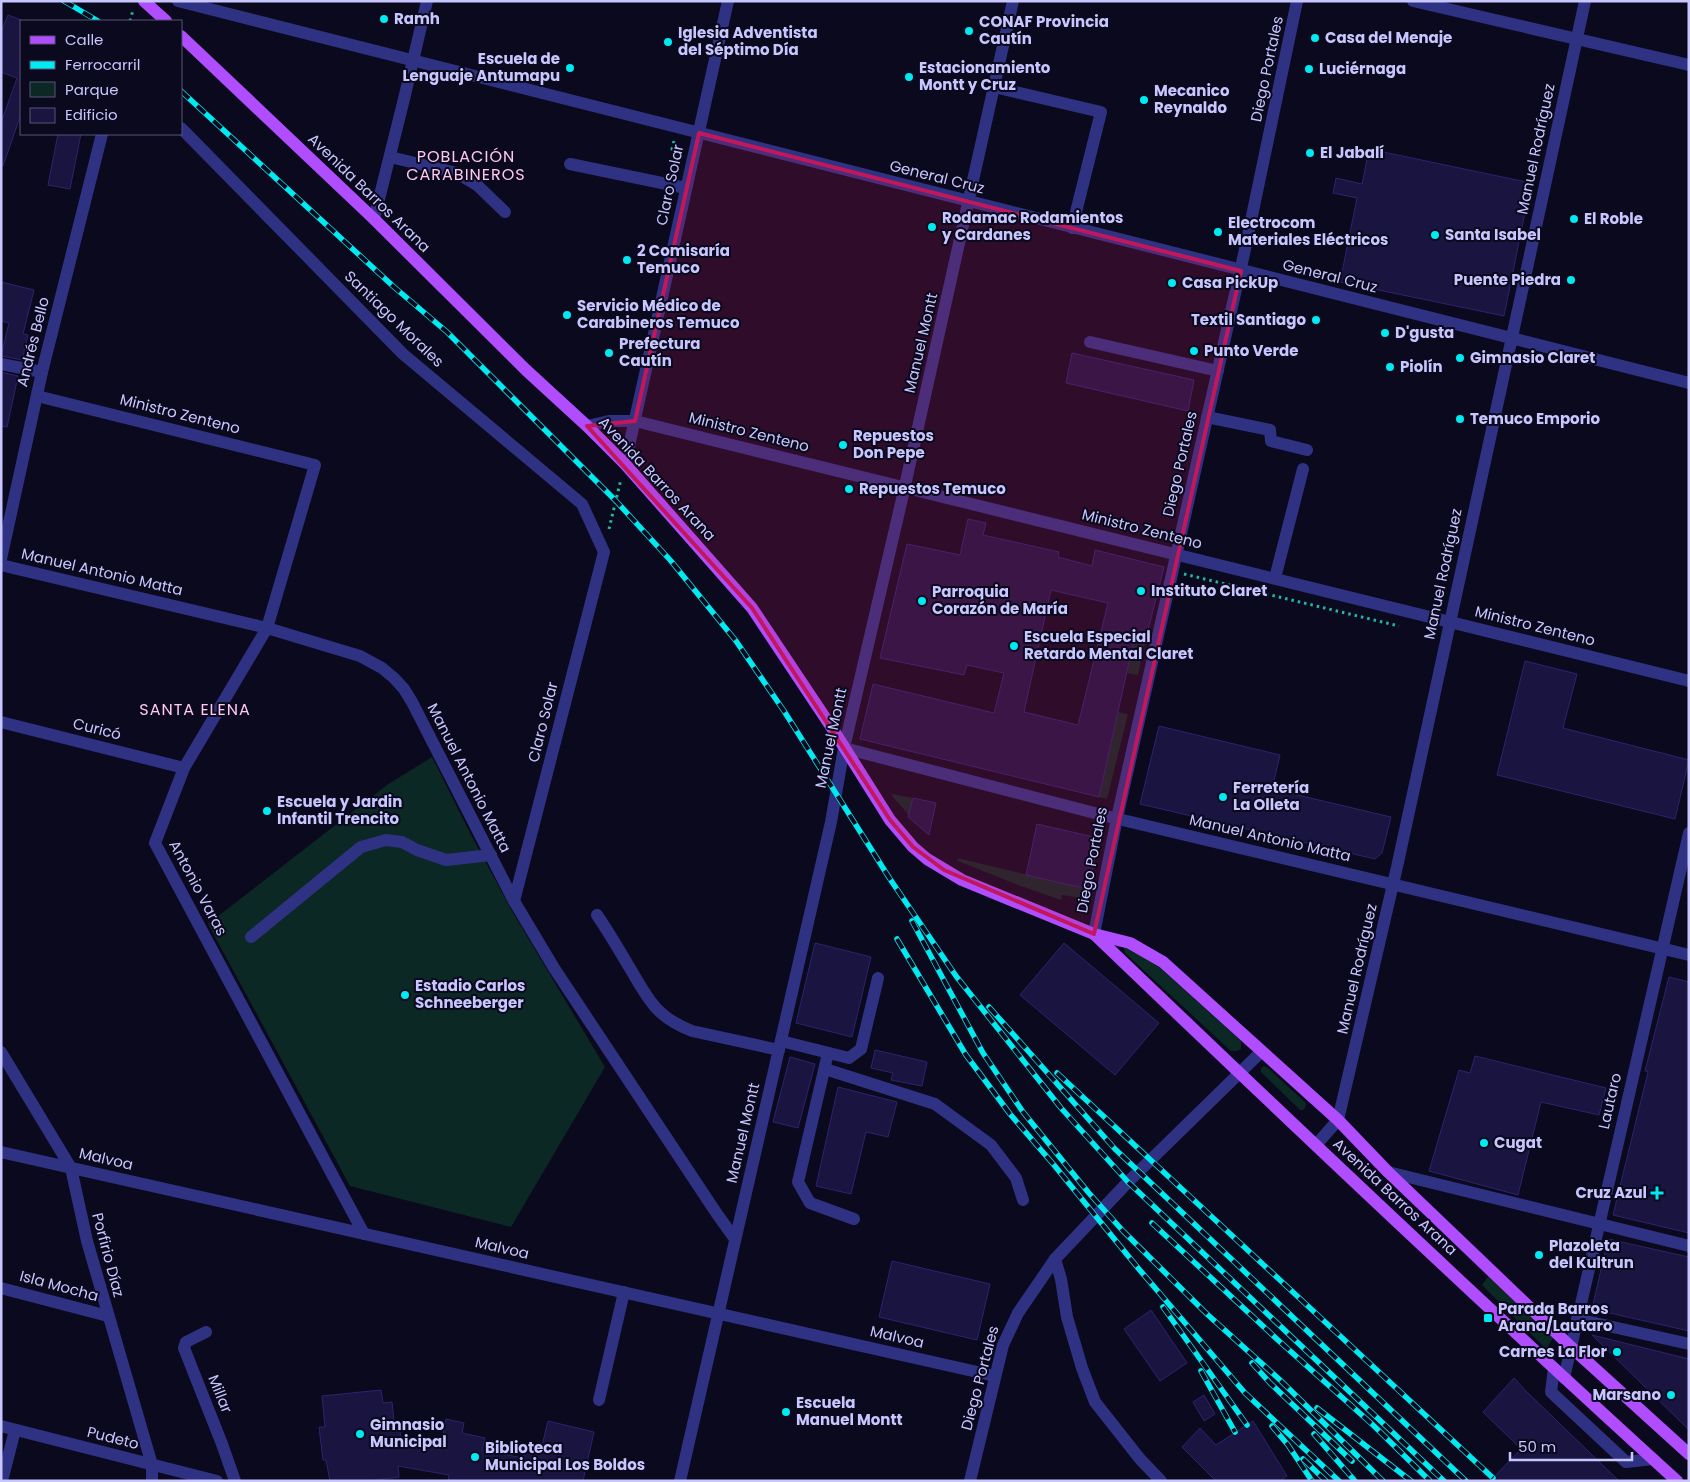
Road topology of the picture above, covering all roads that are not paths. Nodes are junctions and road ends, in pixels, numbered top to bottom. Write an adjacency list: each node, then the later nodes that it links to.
1 (144, 1): 9 (main road)
2 (178, 1): 12 (street, General Cruz)
3 (427, 1): 12 (street)
4 (728, 1): 16 (street, Claro Solar)
5 (1013, 1): 14 (street, Manuel Montt)
6 (1297, 1): 25 (street, Diego Portales)
7 (1413, 1): 11 (street)
8 (1585, 1): 11 (street, Manuel Rodríguez)
9 (165, 20)
10 (182, 37): 23 (main road, Avenida Barros Arana)
11 (1576, 39): 13 (street); 26 (street, Manuel Rodríguez)
12 (413, 61): 16 (street, General Cruz); 18 (street)
13 (1689, 64)
14 (994, 88): 21 (street, Manuel Montt); 24 (street)
15 (182, 129): 41 (street, Santiago Morales)
16 (698, 133): 20 (street, Claro Solar); 21 (street, General Cruz)
17 (102, 135): 30 (street, Andrés Bello)
18 (390, 157): 22 (street); 23 (street)
19 (570, 164): 20 (street)
20 (686, 188): 34 (street, Claro Solar)
21 (969, 202): 24 (street, General Cruz); 40 (street, Manuel Montt)
22 (505, 212)
23 (374, 219): 35 (main road, Avenida Barros Arana)
24 (1072, 228): 25 (street, General Cruz)
25 (1241, 270): 26 (street, General Cruz); 29 (street, Diego Portales)
26 (1511, 338): 31 (street, General Cruz); 46 (street, Manuel Rodríguez)
27 (1090, 342): 29 (street)
28 (1, 364): 30 (street)
29 (1218, 371): 33 (street, Diego Portales)
30 (42, 372): 32 (street, Andrés Bello)
31 (1689, 384)
32 (37, 396): 38 (street, Ministro Zenteno); 43 (street, Andrés Bello)
33 (1207, 417): 36 (street); 42 (street, Diego Portales)
34 (635, 421): 35 (street, Ministro Zenteno); 37 (street, Claro Solar); 40 (street, Ministro Zenteno)
35 (587, 426): 37 (main road, Avenida Barros Arana)
36 (1307, 450)
37 (625, 464): 50 (main road, Avenida Barros Arana)
38 (315, 465): 47 (street, Antonio Varas)
39 (1303, 469): 45 (street)
40 (905, 487): 42 (street, Ministro Zenteno); 50 (street, Manuel Montt)
41 (604, 552): 56 (street, Claro Solar)
42 (1176, 554): 45 (street, Ministro Zenteno); 52 (street, Diego Portales)
43 (1, 559)
44 (1, 565): 47 (street, Manuel Antonio Matta)
45 (1275, 578): 46 (street, Ministro Zenteno)
46 (1449, 622): 48 (street, Ministro Zenteno); 55 (street, Manuel Rodríguez)
47 (267, 628): 51 (street, Antonio Varas); 54 (street, Manuel Antonio Matta)
48 (1689, 681)
49 (1, 722): 51 (street, Curicó)
50 (844, 748): 52 (street, Manuel Antonio Matta); 58 (main road, Avenida Barros Arana); 63 (street, Manuel Montt)
51 (184, 768): 77 (street, Antonio Varas)
52 (1117, 818): 55 (street, Manuel Antonio Matta); 58 (street, Diego Portales)
53 (1689, 832): 60 (street, Lautaro)
54 (490, 855): 56 (street, Manuel Antonio Matta); 59 (street)
55 (1393, 885): 60 (street, Manuel Antonio Matta); 69 (street, Manuel Rodríguez)
56 (514, 900): 78 (street, Manuel Antonio Matta)
57 (597, 915): 63 (street)
58 (1094, 934): 65 (main road, Avenida Barros Arana); 68 (main road, Avenida Barros Arana)
59 (250, 937)
60 (1662, 949): 61 (street, Manuel Antonio Matta); 76 (street, Lautaro)
61 (1689, 955)
62 (878, 978): 66 (street)
63 (780, 1045): 66 (street); 78 (street, Manuel Montt)
64 (1, 1052): 72 (street, Porfirio Díaz)
65 (1261, 1052): 68 (street, Diego Portales); 69 (main road, Avenida Barros Arana)
66 (828, 1053): 67 (street)
67 (825, 1069): 74 (street); 75 (street)
68 (1239, 1074): 70 (main road, Avenida Barros Arana); 80 (street, Diego Portales)
69 (1338, 1120): 70 (street, Manuel Rodríguez); 73 (main road, Avenida Barros Arana)
70 (1316, 1145): 89 (main road, Avenida Barros Arana)
71 (1, 1152): 72 (street, Malvoa)
72 (71, 1168): 77 (street, Malvoa); 84 (street, Porfirio Díaz)
73 (1388, 1172): 76 (street); 88 (main road, Avenida Barros Arana)
74 (1023, 1200)
75 (854, 1219)
76 (1598, 1225): 79 (street); 85 (street, Lautaro)
77 (364, 1234): 82 (street, Malvoa)
78 (735, 1240): 83 (street, Manuel Montt)
79 (1689, 1246)
80 (1055, 1259): 90 (street, Diego Portales); 104 (street)
81 (1, 1288): 84 (street, Isla Mocha)
82 (624, 1292): 83 (street, Malvoa); 92 (street)
83 (718, 1313): 90 (street, Malvoa); 102 (street, Manuel Montt)
84 (108, 1316): 97 (street, Porfirio Díaz)
85 (1578, 1318): 87 (street); 88 (street, Lautaro)
86 (206, 1332): 101 (street, Millar)
87 (1689, 1344)
88 (1571, 1347): 91 (street, Lautaro); 95 (main road, Avenida Barros Arana)
89 (1554, 1368): 91 (main road, Avenida Barros Arana); 96 (street)
90 (994, 1376): 103 (street, Diego Portales)
91 (1564, 1378): 96 (main road, Avenida Barros Arana)
92 (598, 1400)
93 (1, 1426): 94 (street, Pudeto)
94 (15, 1430): 97 (street, Pudeto); 98 (street)
95 (1689, 1454)
96 (1653, 1459): 105 (main road, Avenida Barros Arana)
97 (152, 1465): 99 (street, Porfirio Díaz); 100 (street, Pudeto)
98 (2, 1481)
99 (152, 1481)
100 (218, 1481)
101 (235, 1481)
102 (680, 1481)
103 (970, 1481)
104 (1161, 1481)
105 (1677, 1481)

